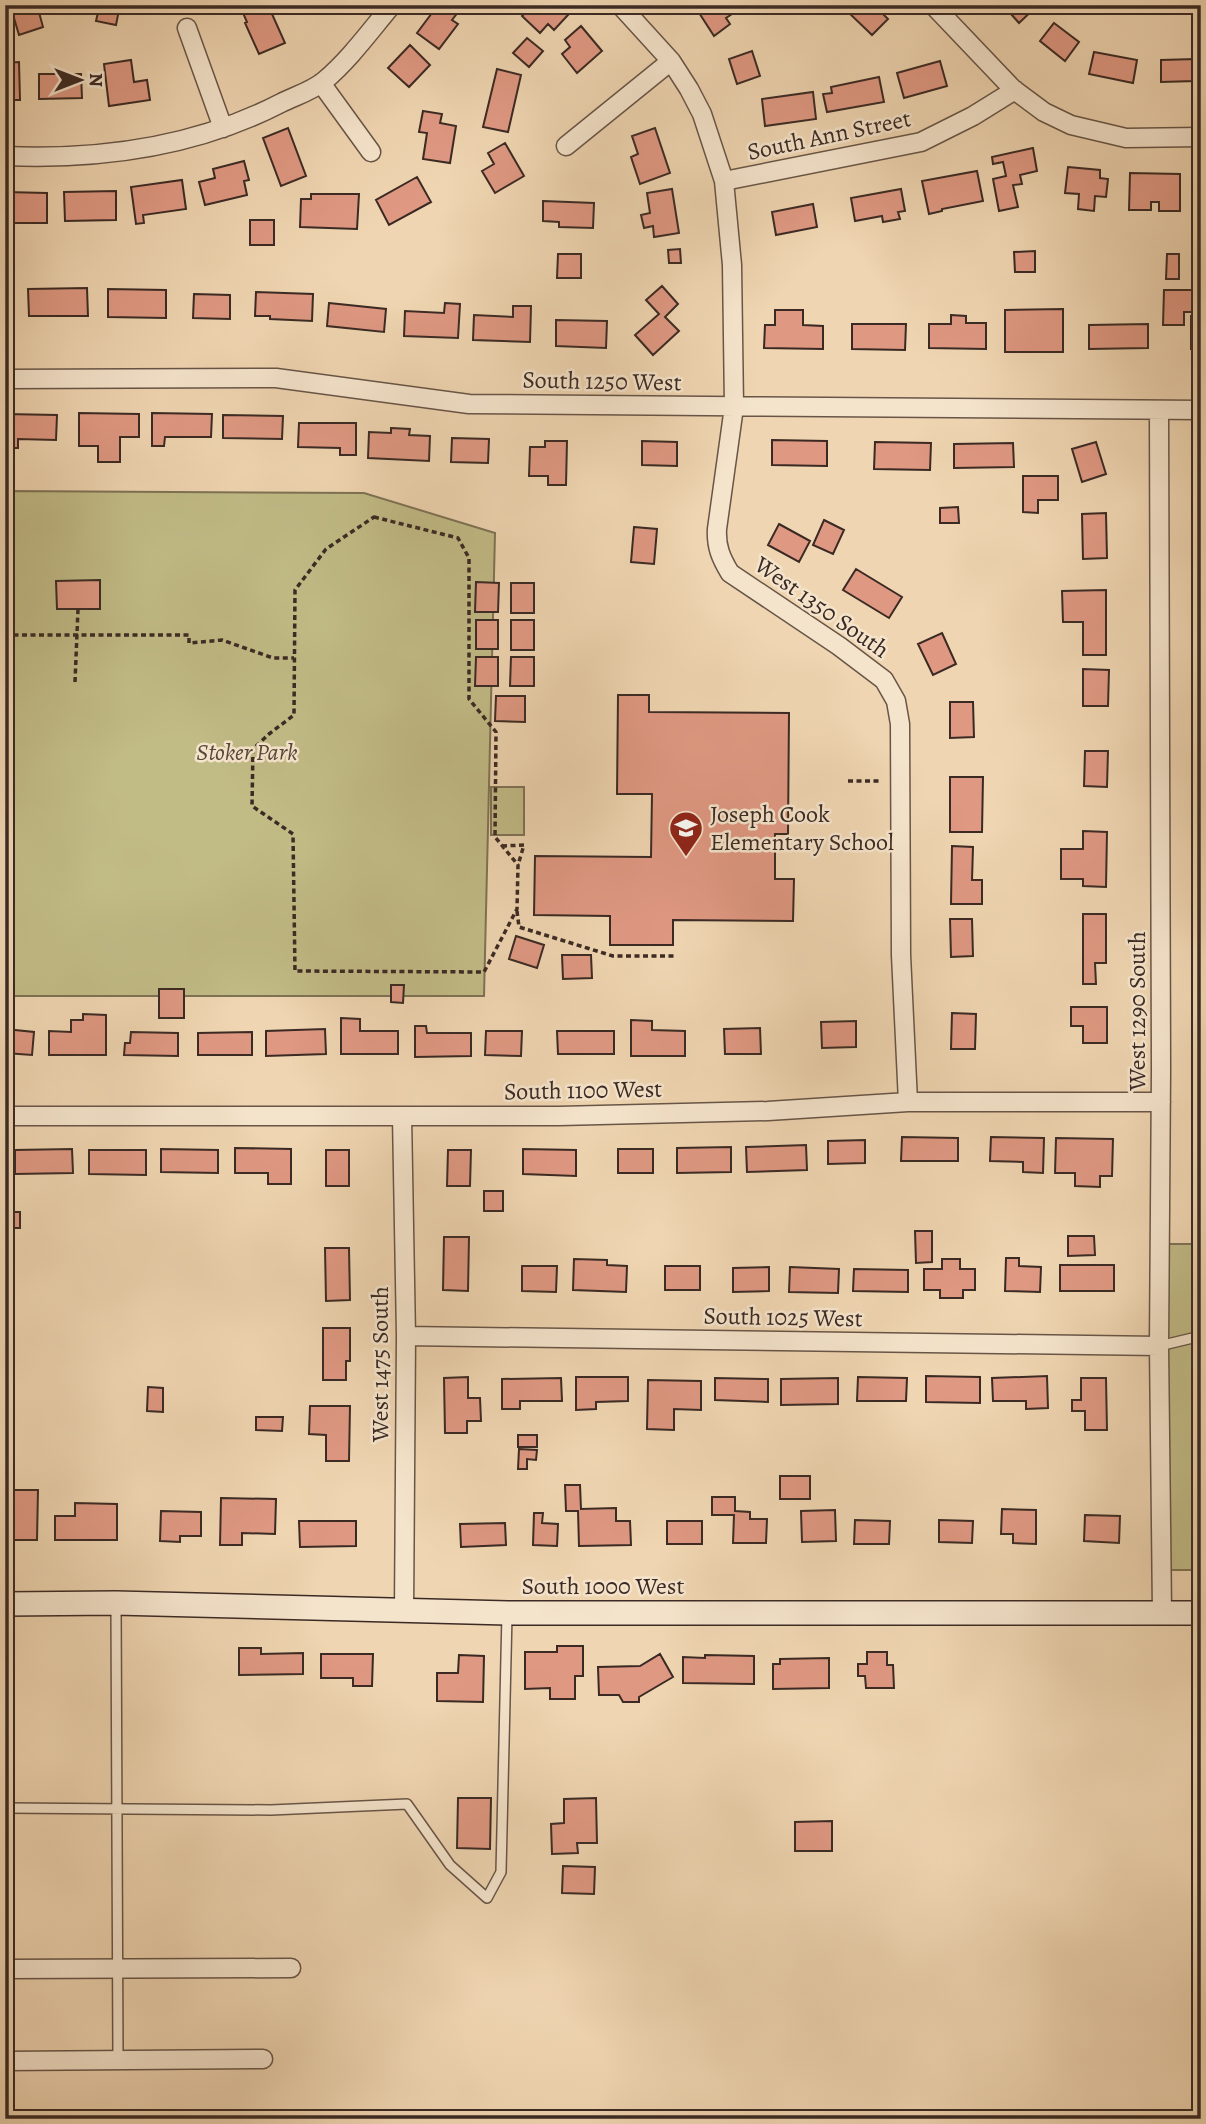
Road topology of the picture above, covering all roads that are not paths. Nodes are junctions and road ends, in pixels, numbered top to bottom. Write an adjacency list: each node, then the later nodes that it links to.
1 (392, 5): 6 (street)
2 (620, 5): 5 (street, West 1350 South)
3 (933, 5): 7 (street)
4 (187, 28): 8 (street)
5 (671, 61): 10 (street); 13 (street, West 1350 South)
6 (321, 83): 8 (street); 11 (street)
7 (1015, 90): 9 (street); 13 (street, South Ann Street)
8 (223, 128): 12 (street)
9 (1201, 137)
10 (566, 146)
11 (371, 152)
12 (5, 156)
13 (724, 181): 15 (street, West 1350 South)
14 (5, 379): 15 (street, South 1250 West)
15 (734, 407): 16 (street, South 1250 West); 18 (street, West 1350 South)
16 (1160, 410): 17 (street, South 1250 West); 19 (street, West 1290 South)
17 (1201, 410)
18 (908, 1102): 19 (street, South 1100 West); 21 (street, South 1100 West)
19 (1161, 1102): 24 (street, West 1290 South)
20 (5, 1116): 21 (street, South 1100 West)
21 (402, 1116): 22 (street, West 1475 South)
22 (406, 1336): 24 (street, South 1025 West); 27 (street, West 1475 South)
23 (1201, 1336): 24 (lane)
24 (1160, 1346): 29 (street, West 1290 South)
25 (5, 1604): 26 (main road, South 1000 West)
26 (116, 1604): 27 (main road, South 1000 West); 32 (lane)
27 (404, 1612): 28 (main road, South 1000 West)
28 (508, 1613): 29 (main road, South 1000 West); 32 (lane)
29 (1162, 1613): 30 (main road, South 1000 West)
30 (1201, 1614)
31 (5, 1808): 32 (lane)
32 (116, 1808): 35 (lane)
33 (291, 1968): 35 (street)
34 (5, 1969): 35 (street)
35 (117, 1969): 37 (lane)
36 (263, 2059): 37 (street)
37 (118, 2060): 38 (street)
38 (5, 2061)

